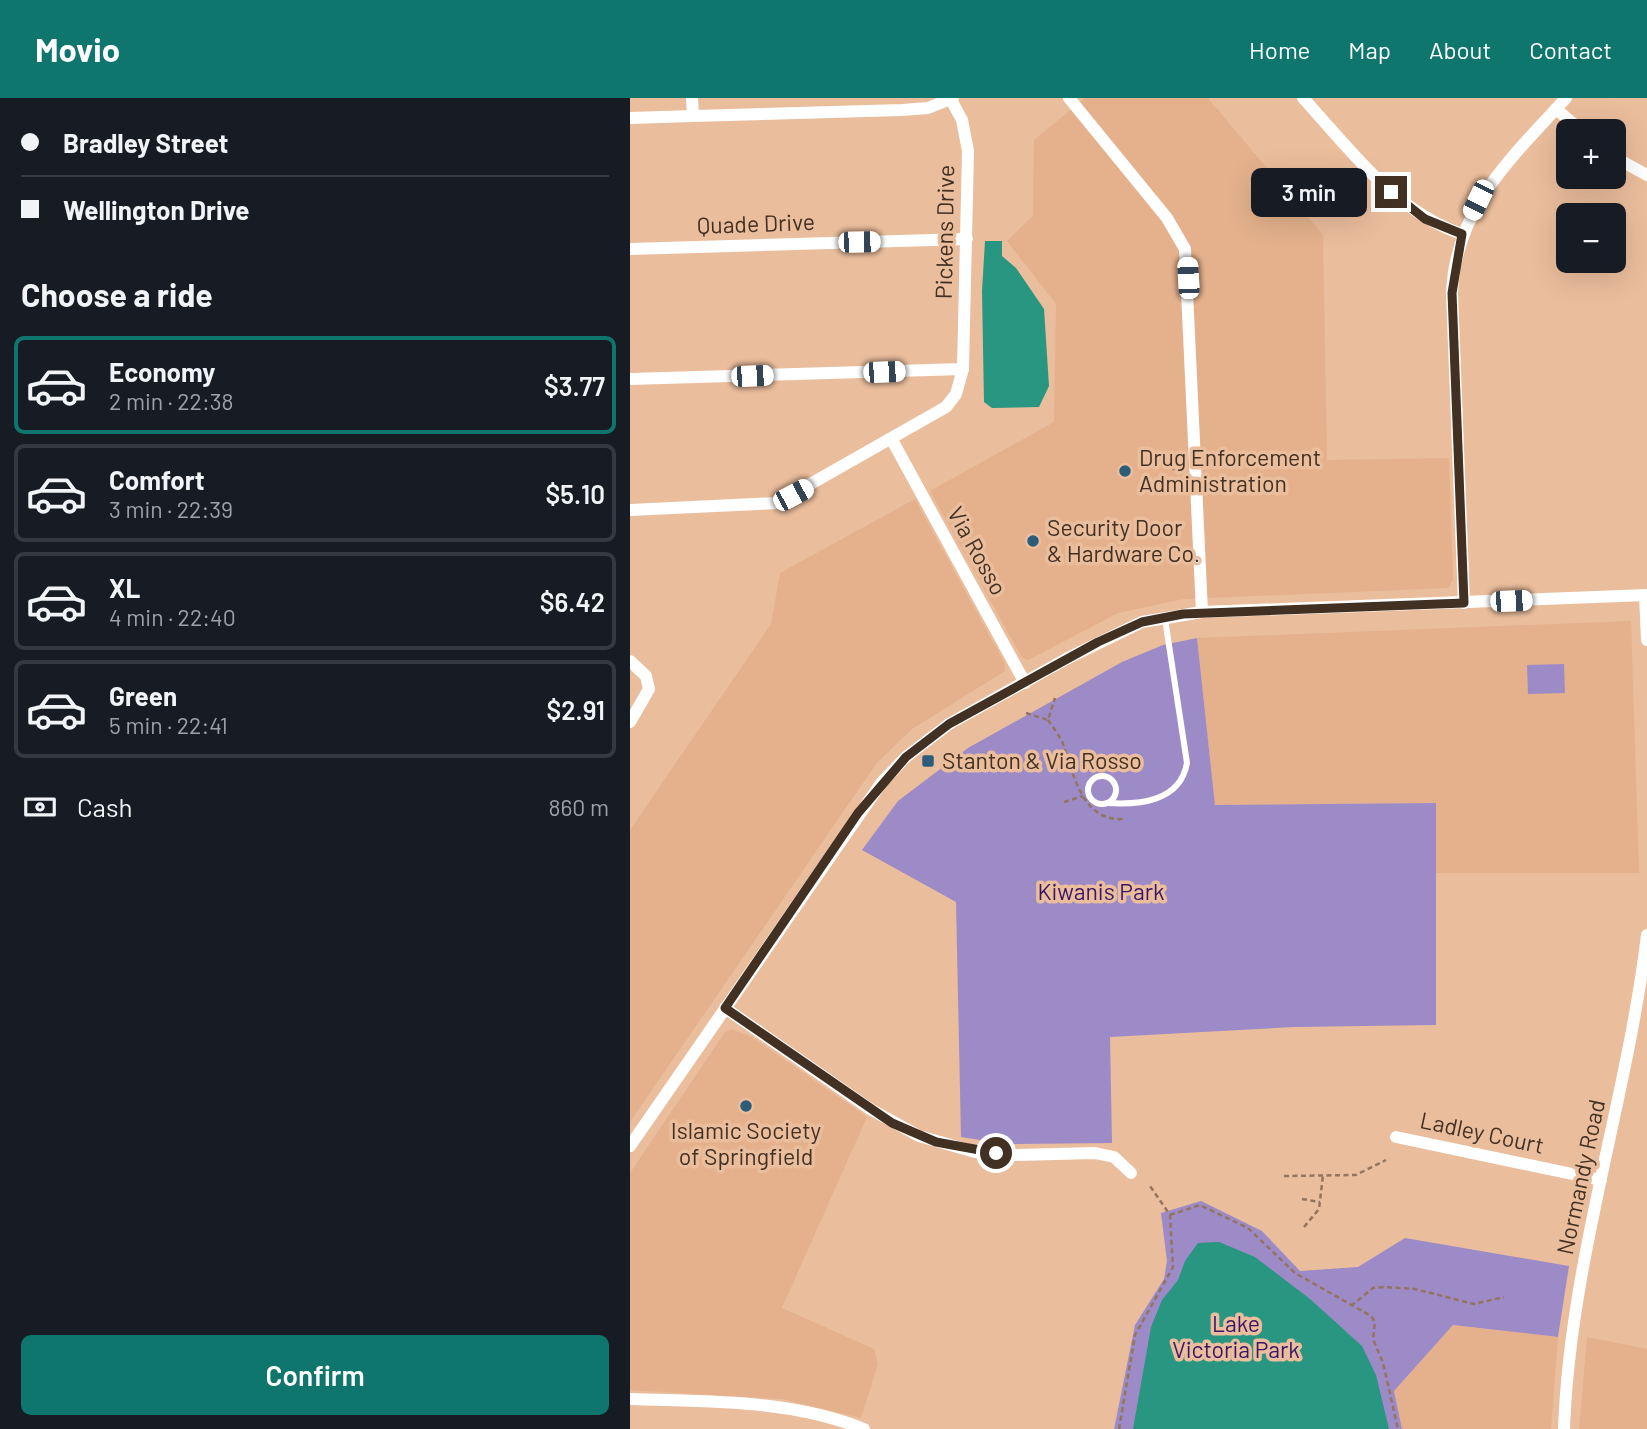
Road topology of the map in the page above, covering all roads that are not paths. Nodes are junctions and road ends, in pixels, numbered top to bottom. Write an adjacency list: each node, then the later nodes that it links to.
1 (692, 98): 7 (street)
2 (951, 98): 7 (street); 13 (street, Pickens Drive)
3 (1069, 98): 21 (street)
4 (1303, 98): 12 (street)
5 (1566, 98): 6 (street)
6 (1556, 109): 9 (street); 12 (street)
7 (693, 116): 8 (street)
8 (630, 118)
9 (1568, 119)
10 (1626, 164): 11 (street)
11 (1647, 175)
12 (1462, 234): 20 (street)
13 (967, 239): 14 (street, Quade Drive); 15 (street, Pickens Drive)
14 (630, 248)
15 (963, 369): 16 (street); 17 (street, Pickens Drive)
16 (630, 379)
17 (892, 440): 18 (street, Pickens Drive); 25 (street, Via Rosso)
18 (630, 510)
19 (1646, 595): 20 (street); 23 (street)
20 (1464, 603): 21 (street)
21 (1202, 612): 22 (street)
22 (1165, 617): 25 (street); 27 (lane)
23 (1647, 640)
24 (630, 661): 26 (street)
25 (1025, 682): 29 (street)
26 (630, 722)
27 (1107, 803): 27 (lane)
28 (1647, 935): 33 (street, Normandy Road)
29 (725, 1008): 31 (street); 32 (street)
30 (1396, 1137): 33 (street, Ladley Court)
31 (630, 1146)
32 (1131, 1173)
33 (1601, 1180): 36 (street, Normandy Road)
34 (630, 1399): 35 (street)
35 (861, 1429)
36 (1564, 1429)

